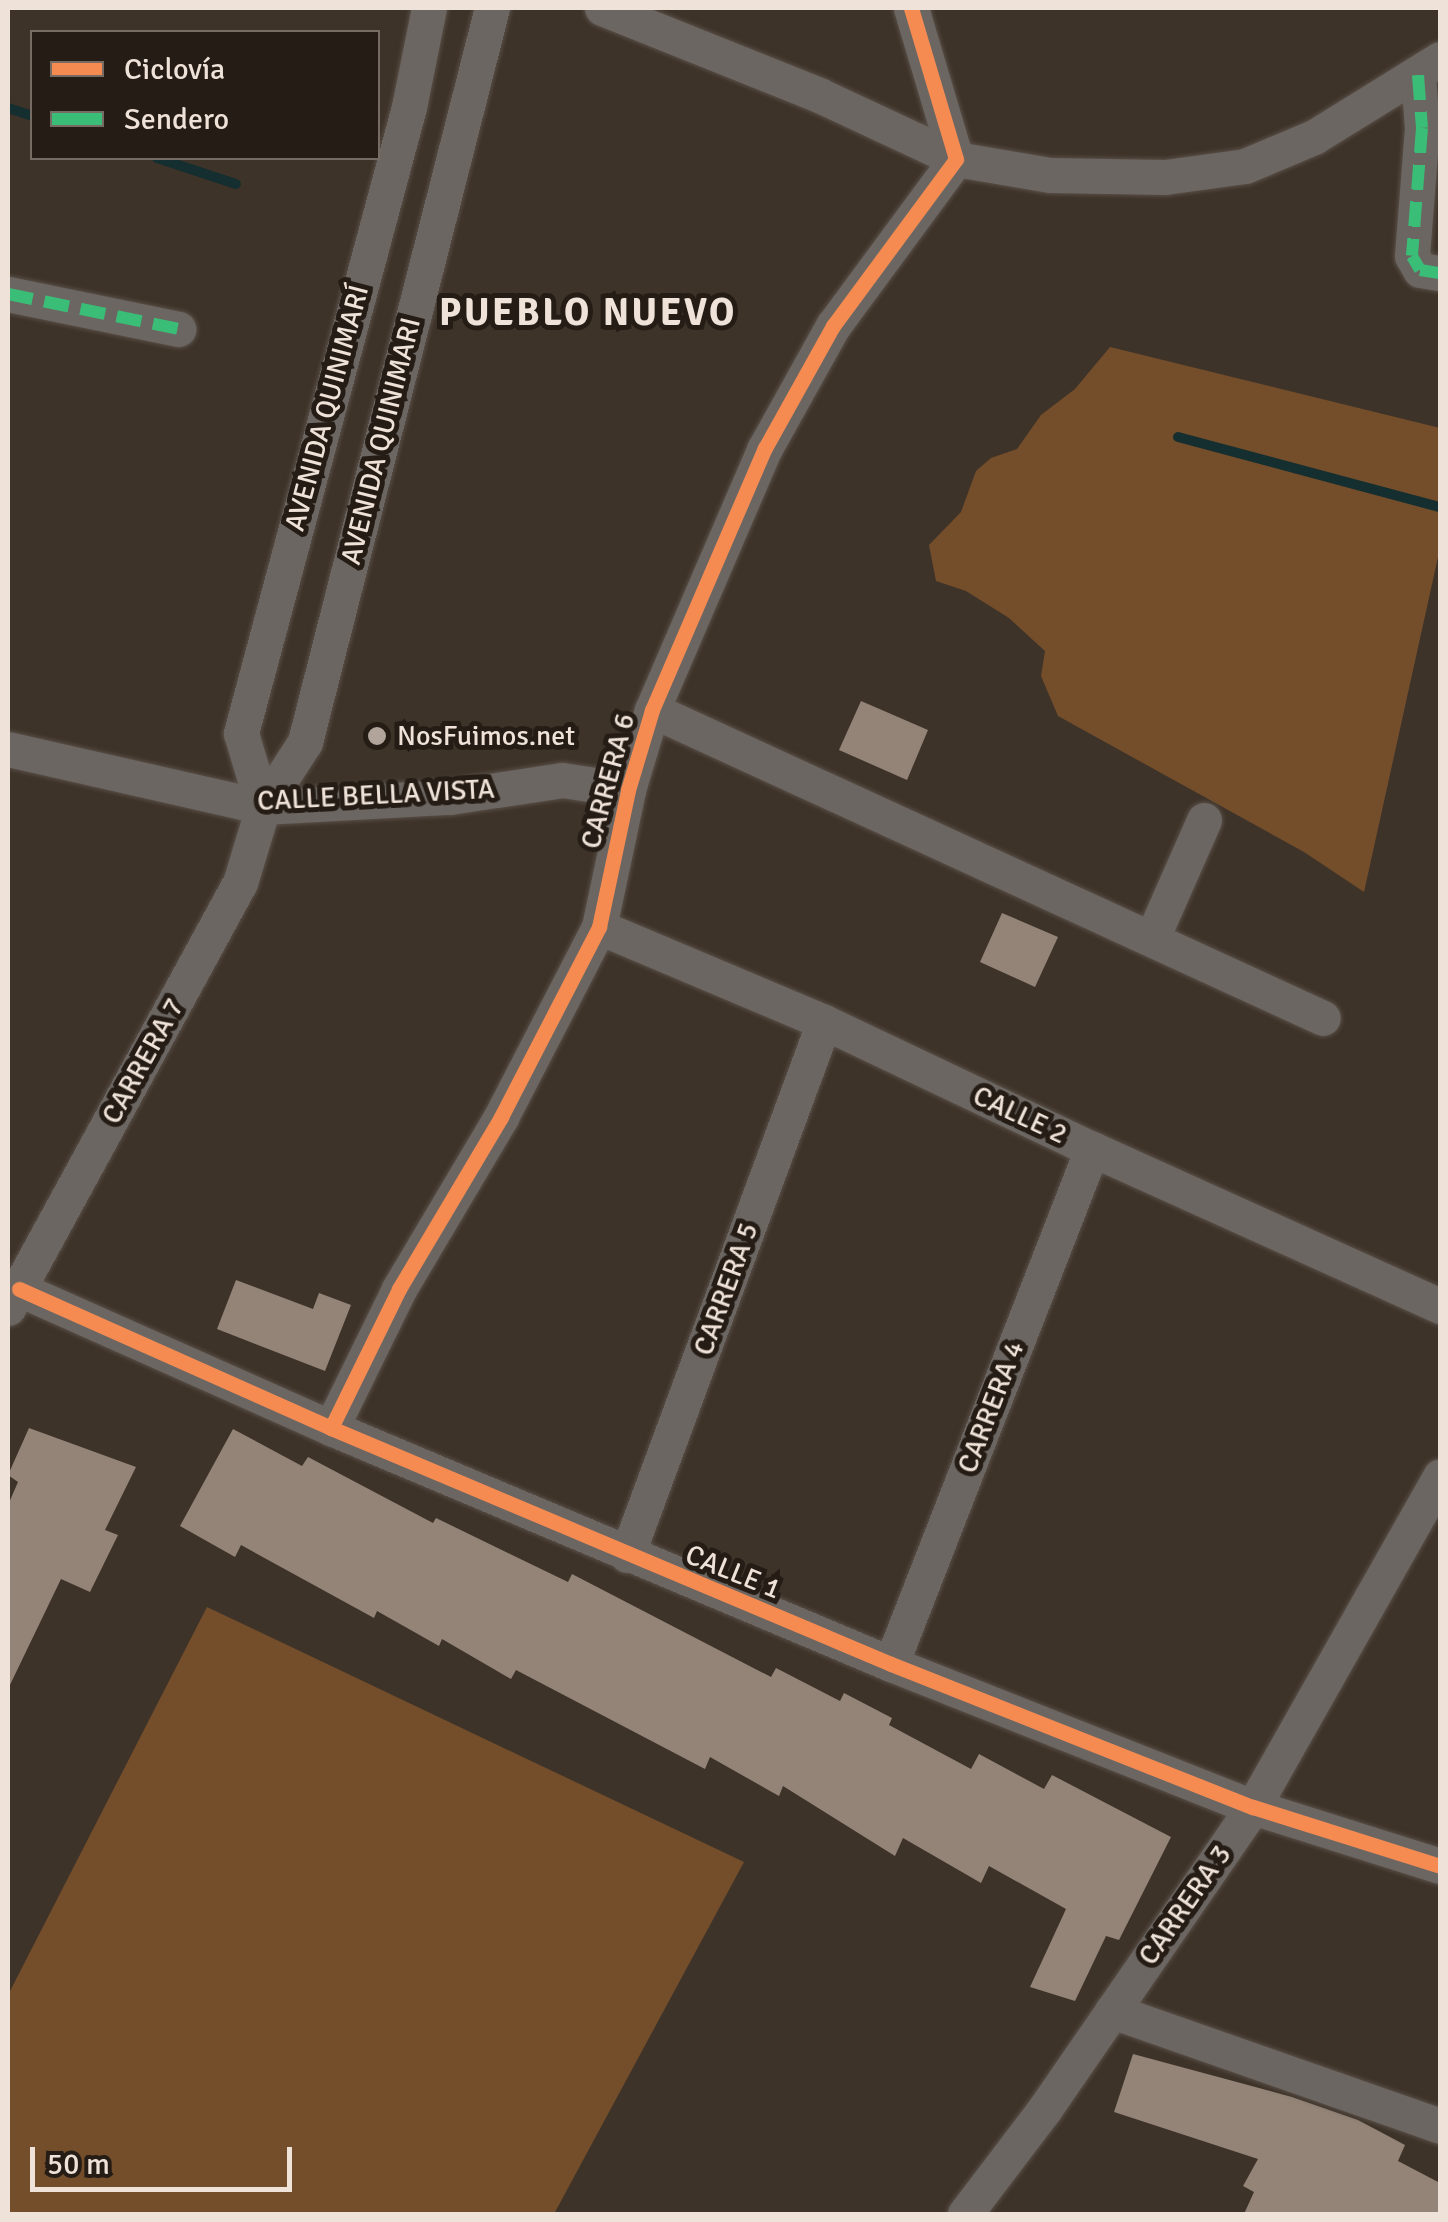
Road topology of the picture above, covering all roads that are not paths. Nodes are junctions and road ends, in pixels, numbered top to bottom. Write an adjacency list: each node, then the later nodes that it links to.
1 (429, 8): 14 (street, AVENIDA QUINIMARÍ)
2 (492, 8): 14 (street, AVENIDA QUINIMARI)
3 (602, 8): 5 (street)
4 (912, 8): 7 (street)
5 (646, 19): 7 (street)
6 (1429, 67): 7 (street); 8 (street)
7 (956, 159): 11 (street, CARRERA 6)
8 (1440, 273)
9 (8, 294): 10 (street)
10 (178, 330)
11 (652, 710): 13 (street, CARRERA 6); 17 (street)
12 (8, 750): 14 (street, CALLE BELLA VISTA)
13 (628, 790): 14 (street, CALLE BELLA VISTA); 16 (street, CARRERA 6)
14 (263, 806): 21 (street, CARRERA 7)
15 (1204, 820): 17 (street)
16 (598, 927): 19 (street, CALLE 2); 23 (street, CARRERA 6)
17 (1152, 938): 18 (street)
18 (1323, 1018)
19 (824, 1022): 20 (street, CALLE 2); 25 (street, CARRERA 5)
20 (1092, 1150): 22 (street, CALLE 2); 26 (street, CARRERA 4)
21 (13, 1299): 23 (street, CALLE 1)
22 (1440, 1306)
23 (331, 1428): 25 (street, CALLE 1)
24 (1440, 1476): 27 (street, CARRERA 3)
25 (627, 1555): 26 (street, CALLE 1)
26 (891, 1664): 27 (street, CALLE 1)
27 (1252, 1807): 28 (street, CALLE 1); 29 (street, CARRERA 3)
28 (1440, 1866)
29 (1112, 2011): 30 (street); 31 (street, CARRERA 3)
30 (1440, 2126)
31 (965, 2214)

